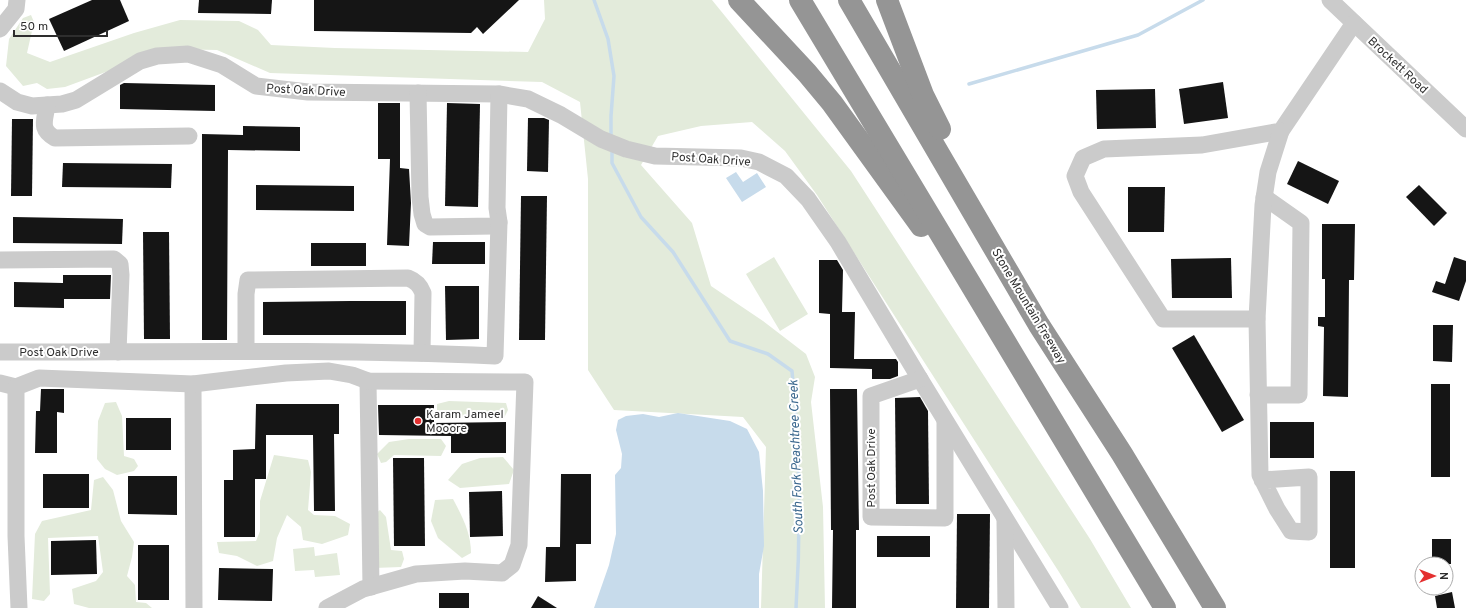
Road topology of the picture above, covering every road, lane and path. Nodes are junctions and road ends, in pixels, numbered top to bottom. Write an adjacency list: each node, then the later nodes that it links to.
1 (17, 0): 8 (street)
2 (739, 0): 21 (highway)
3 (800, 0): 21 (highway)
4 (849, 0): 20 (highway, Stone Mountain Freeway)
5 (887, 0): 20 (highway)
6 (1330, 0): 7 (street, Brockett Road)
7 (1354, 23): 13 (street, Brockett Road); 14 (street)
8 (0, 28)
9 (0, 91): 12 (street, Post Oak Drive)
10 (418, 93): 11 (street, Post Oak Drive); 12 (street, Post Oak Drive); 17 (street)
11 (499, 94): 17 (street); 26 (street, Post Oak Drive)
12 (47, 105): 15 (street)
13 (1466, 129)
14 (1281, 131): 16 (street); 19 (street)
15 (189, 136)
16 (1264, 197): 19 (street); 30 (street)
17 (499, 222): 25 (street, Post Oak Drive)
18 (0, 260): 24 (street)
19 (1257, 319): 30 (street)
20 (1039, 325): 41 (highway, Stone Mountain Freeway)
21 (1010, 349): 40 (highway)
22 (246, 351): 24 (street, Post Oak Drive); 25 (street, Post Oak Drive); 25 (street)
23 (0, 352): 24 (street, Post Oak Drive)
24 (118, 352)
25 (422, 353)
26 (920, 379): 31 (street, Post Oak Drive); 31 (street, Post Oak Drive)
27 (368, 381): 28 (street); 34 (street); 34 (street)
28 (193, 384): 29 (street); 36 (street)
29 (8, 385): 35 (street)
30 (1258, 395): 32 (street)
31 (945, 421): 33 (street, Post Oak Drive)
32 (1262, 480)
33 (1005, 520): 38 (street); 39 (street, Post Oak Drive)
34 (370, 587): 37 (street)
35 (19, 608)
36 (194, 608)
37 (327, 608)
38 (1006, 608)
39 (1060, 608)
40 (1165, 608)
41 (1215, 608)

